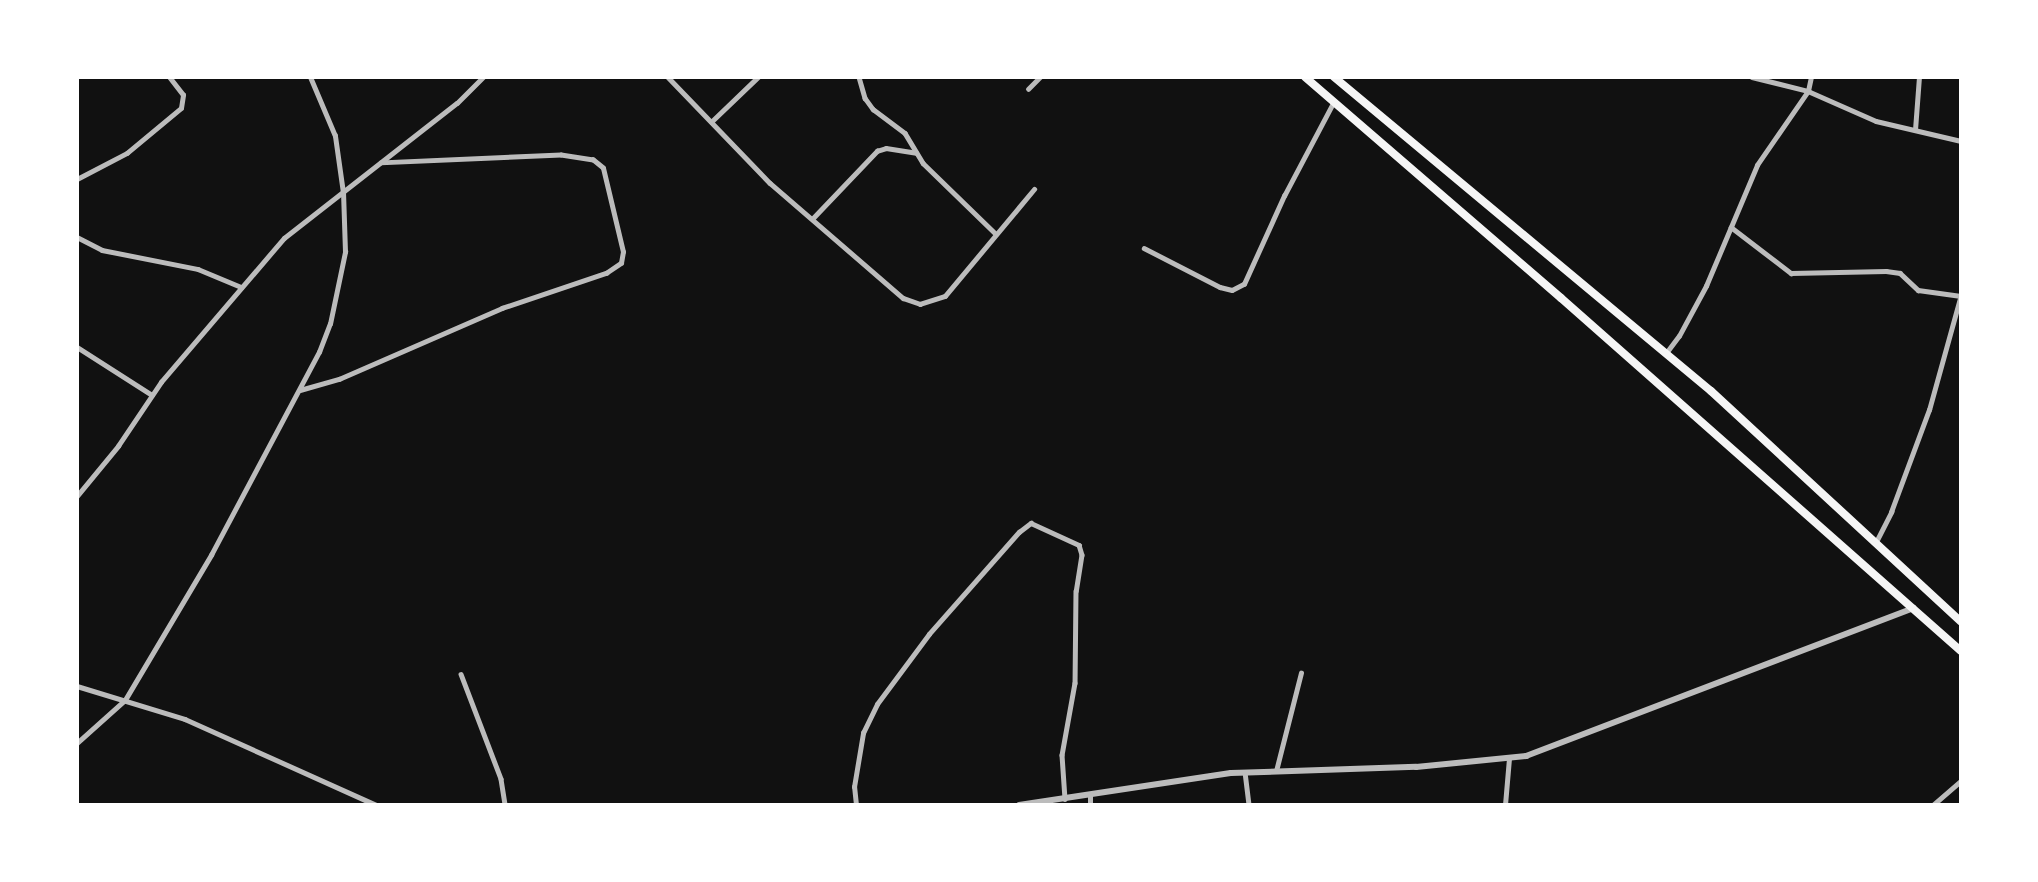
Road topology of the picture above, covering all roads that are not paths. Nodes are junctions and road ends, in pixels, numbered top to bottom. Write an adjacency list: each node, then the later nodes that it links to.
1 (169, 77): 22 (street)
2 (310, 77): 24 (street)
3 (482, 77): 21 (street)
4 (668, 77): 17 (street)
5 (758, 77): 17 (street)
6 (859, 77): 20 (street)
7 (1040, 77): 14 (street)
8 (1305, 77): 16 (highway)
9 (1334, 77): 13 (highway)
10 (1752, 77): 15 (street)
11 (1811, 77): 15 (street)
12 (1919, 77): 18 (street)
13 (1345, 81): 33 (highway)
14 (1028, 89)
15 (1808, 91): 18 (street); 26 (street)
16 (1334, 101): 29 (street); 38 (highway)
17 (711, 122): 25 (street)
18 (1915, 130): 19 (street)
19 (1961, 141)
20 (917, 153): 25 (street); 27 (street)
21 (381, 163): 24 (street); 34 (street)
22 (77, 179)
23 (1034, 189): 27 (street)
24 (343, 192): 30 (street); 34 (street)
25 (813, 218): 27 (street)
26 (1731, 227): 31 (street); 33 (street)
27 (995, 233)
28 (77, 237): 30 (street)
29 (1144, 248)
30 (241, 287): 35 (street)
31 (1961, 295): 37 (street)
32 (77, 347): 35 (street)
33 (1666, 354): 37 (highway)
34 (299, 390): 44 (street)
35 (152, 395): 36 (street)
36 (77, 496)
37 (1876, 542): 39 (highway)
38 (1914, 608): 40 (highway); 46 (street)
39 (1961, 622)
40 (1961, 651)
41 (1301, 673): 47 (street)
42 (461, 674): 53 (street)
43 (77, 685): 44 (street)
44 (125, 700): 45 (street); 52 (street)
45 (77, 743)
46 (1509, 758): 47 (street); 58 (street)
47 (1276, 771): 48 (street)
48 (1245, 772): 50 (street); 57 (street)
49 (1961, 781): 59 (street)
50 (1090, 796): 51 (street); 56 (street)
51 (1065, 799): 54 (street); 55 (street)
52 (376, 805)
53 (505, 805)
54 (856, 805)
55 (1018, 805)
56 (1090, 805)
57 (1249, 805)
58 (1505, 805)
59 (1933, 805)

